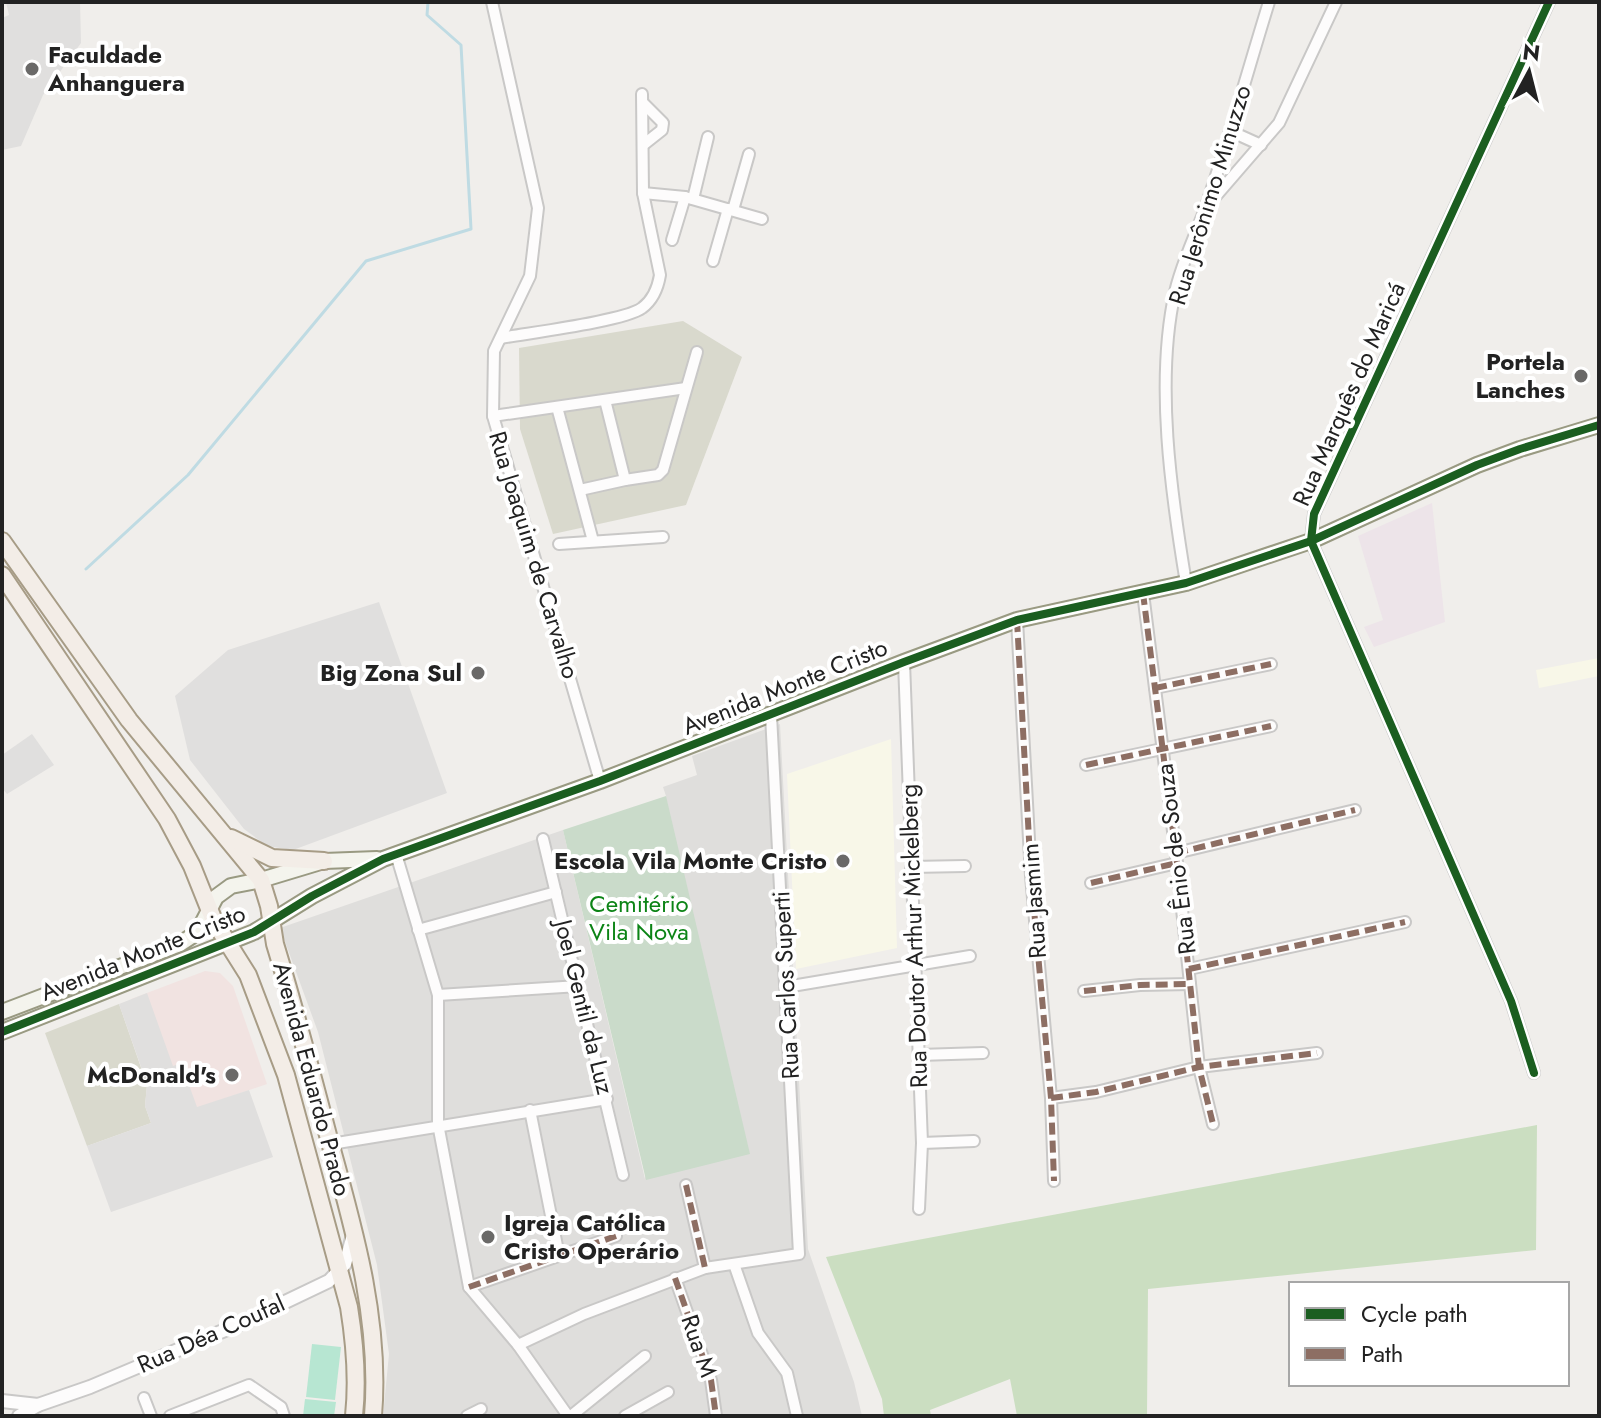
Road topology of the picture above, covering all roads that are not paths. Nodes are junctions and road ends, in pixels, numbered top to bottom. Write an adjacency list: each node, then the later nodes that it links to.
1 (492, 2): 17 (street, Rua Joaquim de Carvalho)
2 (1269, 2): 5 (street, Rua Jerônimo Minuzzo)
3 (1336, 2): 8 (street)
4 (1549, 2): 29 (street, Rua Marquês do Maricá)
5 (1230, 131): 8 (street); 12 (street, Rua Jerônimo Minuzzo)
6 (708, 137): 11 (street)
7 (643, 145): 7 (street); 10 (street)
8 (1261, 145): 12 (street)
9 (749, 154): 13 (street)
10 (643, 193): 11 (street); 17 (street)
11 (689, 198): 13 (street); 15 (street)
12 (1205, 209): 32 (street, Rua Jerônimo Minuzzo)
13 (730, 210): 14 (street); 16 (street)
14 (762, 219)
15 (672, 240)
16 (713, 261)
17 (501, 338): 22 (street, Rua Joaquim de Carvalho)
18 (697, 352): 19 (street)
19 (686, 388): 20 (street); 24 (street)
20 (605, 400): 21 (street); 24 (street)
21 (557, 407): 22 (street); 25 (street)
22 (493, 416): 42 (street, Rua Joaquim de Carvalho)
23 (1599, 425): 29 (main road, Avenida Monte Cristo)
24 (625, 480): 25 (street)
25 (580, 490): 28 (street)
26 (663, 537): 28 (street)
27 (2, 541): 44 (main road, Avenida Eduardo Prado)
28 (593, 541): 30 (street)
29 (1311, 541): 32 (main road, Avenida Monte Cristo); 73 (street, Rua Marquês do Maricá)
30 (559, 544)
31 (2, 575): 54 (main road, Avenida Eduardo Prado)
32 (1186, 583): 33 (main road, Avenida Monte Cristo)
33 (1143, 593): 34 (main road, Avenida Monte Cristo); 37 (street, Rua Ênio de Souza)
34 (1017, 620): 35 (main road, Avenida Monte Cristo); 74 (street, Rua Jasmim)
35 (904, 662): 38 (main road, Avenida Monte Cristo); 50 (street, Rua Doutor Arthur Mickelberg)
36 (1271, 664): 37 (street)
37 (1155, 688): 40 (street, Rua Ênio de Souza)
38 (771, 715): 42 (main road, Avenida Monte Cristo); 64 (street, Rua Carlos Superti)
39 (1271, 726): 40 (street)
40 (1162, 749): 41 (street); 47 (street, Rua Ênio de Souza)
41 (1086, 765)
42 (600, 781): 46 (main road, Avenida Monte Cristo)
43 (1355, 810): 47 (street)
44 (227, 836): 48 (main road); 51 (main road, Avenida Eduardo Prado)
45 (543, 839): 53 (street, Joel Gentil da Luz)
46 (390, 857): 48 (main road, Avenida Monte Cristo); 55 (main road, Avenida Monte Cristo); 57 (street)
47 (1176, 858): 52 (street); 61 (street, Rua Ênio de Souza)
48 (324, 861): 51 (main road, Avenida Monte Cristo)
49 (965, 866): 50 (street)
50 (911, 867): 60 (street, Rua Doutor Arthur Mickelberg)
51 (261, 880): 54 (main road, Avenida Monte Cristo); 55 (main road, Avenida Eduardo Prado)
52 (1091, 883)
53 (556, 892): 57 (street); 63 (street, Joel Gentil da Luz)
54 (209, 907): 58 (main road, Avenida Eduardo Prado); 67 (main road, Avenida Monte Cristo)
55 (271, 920): 58 (main road, Avenida Monte Cristo); 81 (main road, Avenida Eduardo Prado)
56 (1405, 922): 61 (street)
57 (418, 930): 66 (street)
58 (228, 941): 68 (main road, Avenida Monte Cristo); 91 (main road, Avenida Eduardo Prado)
59 (970, 956): 60 (street)
60 (915, 966): 64 (street); 71 (street, Rua Doutor Arthur Mickelberg)
61 (1189, 969): 62 (street, Rua Ênio de Souza)
62 (1190, 984): 65 (street); 72 (street, Rua Ênio de Souza)
63 (579, 986): 66 (street); 75 (street, Joel Gentil da Luz)
64 (786, 987): 89 (street, Rua Carlos Superti)
65 (1084, 991)
66 (438, 995): 77 (street)
67 (2, 1012)
68 (2, 1032)
69 (983, 1053): 71 (street)
70 (1317, 1053): 72 (street)
71 (919, 1055): 80 (street, Rua Doutor Arthur Mickelberg)
72 (1199, 1067): 74 (street); 78 (street, Rua Ênio de Souza)
73 (1534, 1073)
74 (1051, 1098): 83 (street, Rua Jasmim)
75 (607, 1099): 76 (street); 82 (street, Joel Gentil da Luz)
76 (530, 1110): 77 (street); 88 (street)
77 (438, 1124): 81 (street); 93 (street)
78 (1213, 1124)
79 (974, 1141): 80 (street)
80 (922, 1143): 85 (street, Rua Doutor Arthur Mickelberg)
81 (331, 1144): 86 (main road, Avenida Eduardo Prado)
82 (623, 1175)
83 (1054, 1181)
84 (686, 1185): 90 (street)
85 (919, 1209)
86 (354, 1232): 91 (street); 106 (main road, Avenida Eduardo Prado)
87 (616, 1236): 88 (street)
88 (559, 1256): 93 (street)
89 (734, 1264): 90 (street); 111 (street)
90 (705, 1268): 92 (street)
91 (340, 1272): 99 (street, Rua Déa Coufal); 105 (main road, Avenida Eduardo Prado)
92 (675, 1278): 94 (street); 110 (street, Rua M)
93 (469, 1287): 94 (street)
94 (518, 1345): 108 (street)
95 (645, 1356): 108 (street)
96 (668, 1392): 109 (street)
97 (144, 1398): 102 (street)
98 (2, 1401): 99 (street, Rua Déa Coufal)
99 (38, 1405): 101 (street, Rua Déa Coufal)
100 (481, 1409): 107 (street)
101 (19, 1416)
102 (151, 1416)
103 (170, 1416): 104 (street)
104 (284, 1416)
105 (354, 1416)
106 (373, 1416)
107 (467, 1416)
108 (570, 1416)
109 (625, 1416)
110 (716, 1416)
111 (797, 1416)

